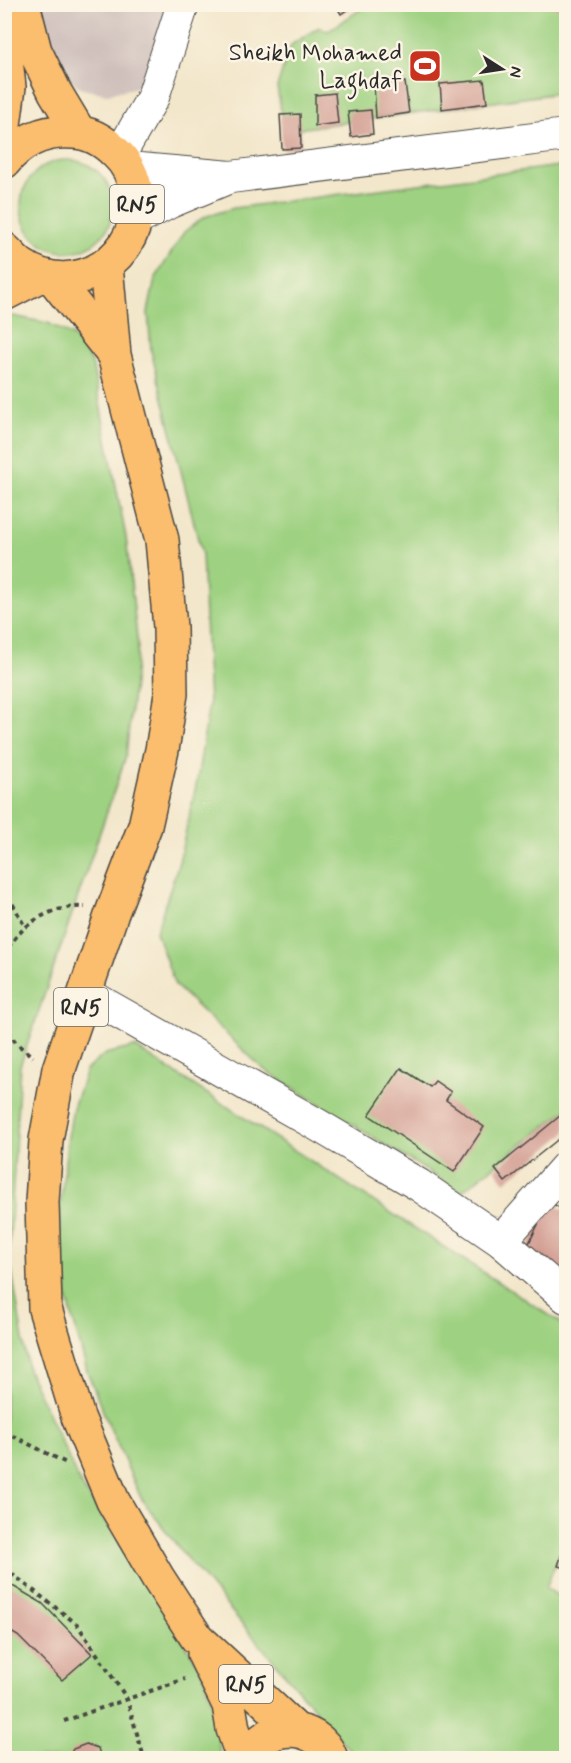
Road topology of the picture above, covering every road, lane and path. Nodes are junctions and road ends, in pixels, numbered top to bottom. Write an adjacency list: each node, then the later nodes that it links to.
1 (23, 4): 6 (main road, RN5)
2 (183, 4): 6 (street)
3 (4, 41): 4 (main road)
4 (4, 125)
5 (567, 135): 8 (street)
6 (105, 148): 7 (main road); 8 (street); 9 (main road, RN5)
7 (4, 162)
8 (231, 177): 9 (street)
9 (136, 220): 11 (main road, RN5)
10 (4, 249): 12 (main road, RN5)
11 (106, 265): 12 (main road, RN5); 14 (main road, RN5)
12 (47, 276): 13 (main road); 14 (main road, RN5)
13 (4, 294)
14 (114, 355): 16 (main road, RN5)
15 (4, 888): 17 (path)
16 (112, 913): 17 (path); 19 (main road, RN5)
17 (25, 927): 18 (path)
18 (4, 955)
19 (86, 993): 23 (main road, RN5); 27 (street)
20 (4, 1023): 22 (path)
21 (4, 1034): 22 (path)
22 (12, 1036): 23 (path)
23 (59, 1069): 32 (main road, RN5)
24 (567, 1167): 27 (street)
25 (11, 1226): 26 (path)
26 (4, 1227)
27 (501, 1241): 28 (street)
28 (567, 1297)
29 (4, 1433): 30 (path)
30 (74, 1468)
31 (4, 1568): 34 (path)
32 (197, 1638): 36 (main road, RN5); 38 (main road, RN5)
33 (191, 1677): 34 (path)
34 (127, 1699): 35 (path); 37 (path)
35 (64, 1721)
36 (296, 1730): 39 (main road, RN5); 40 (main road, RN5)
37 (144, 1758)
38 (243, 1758)
39 (249, 1758)
40 (331, 1758)

